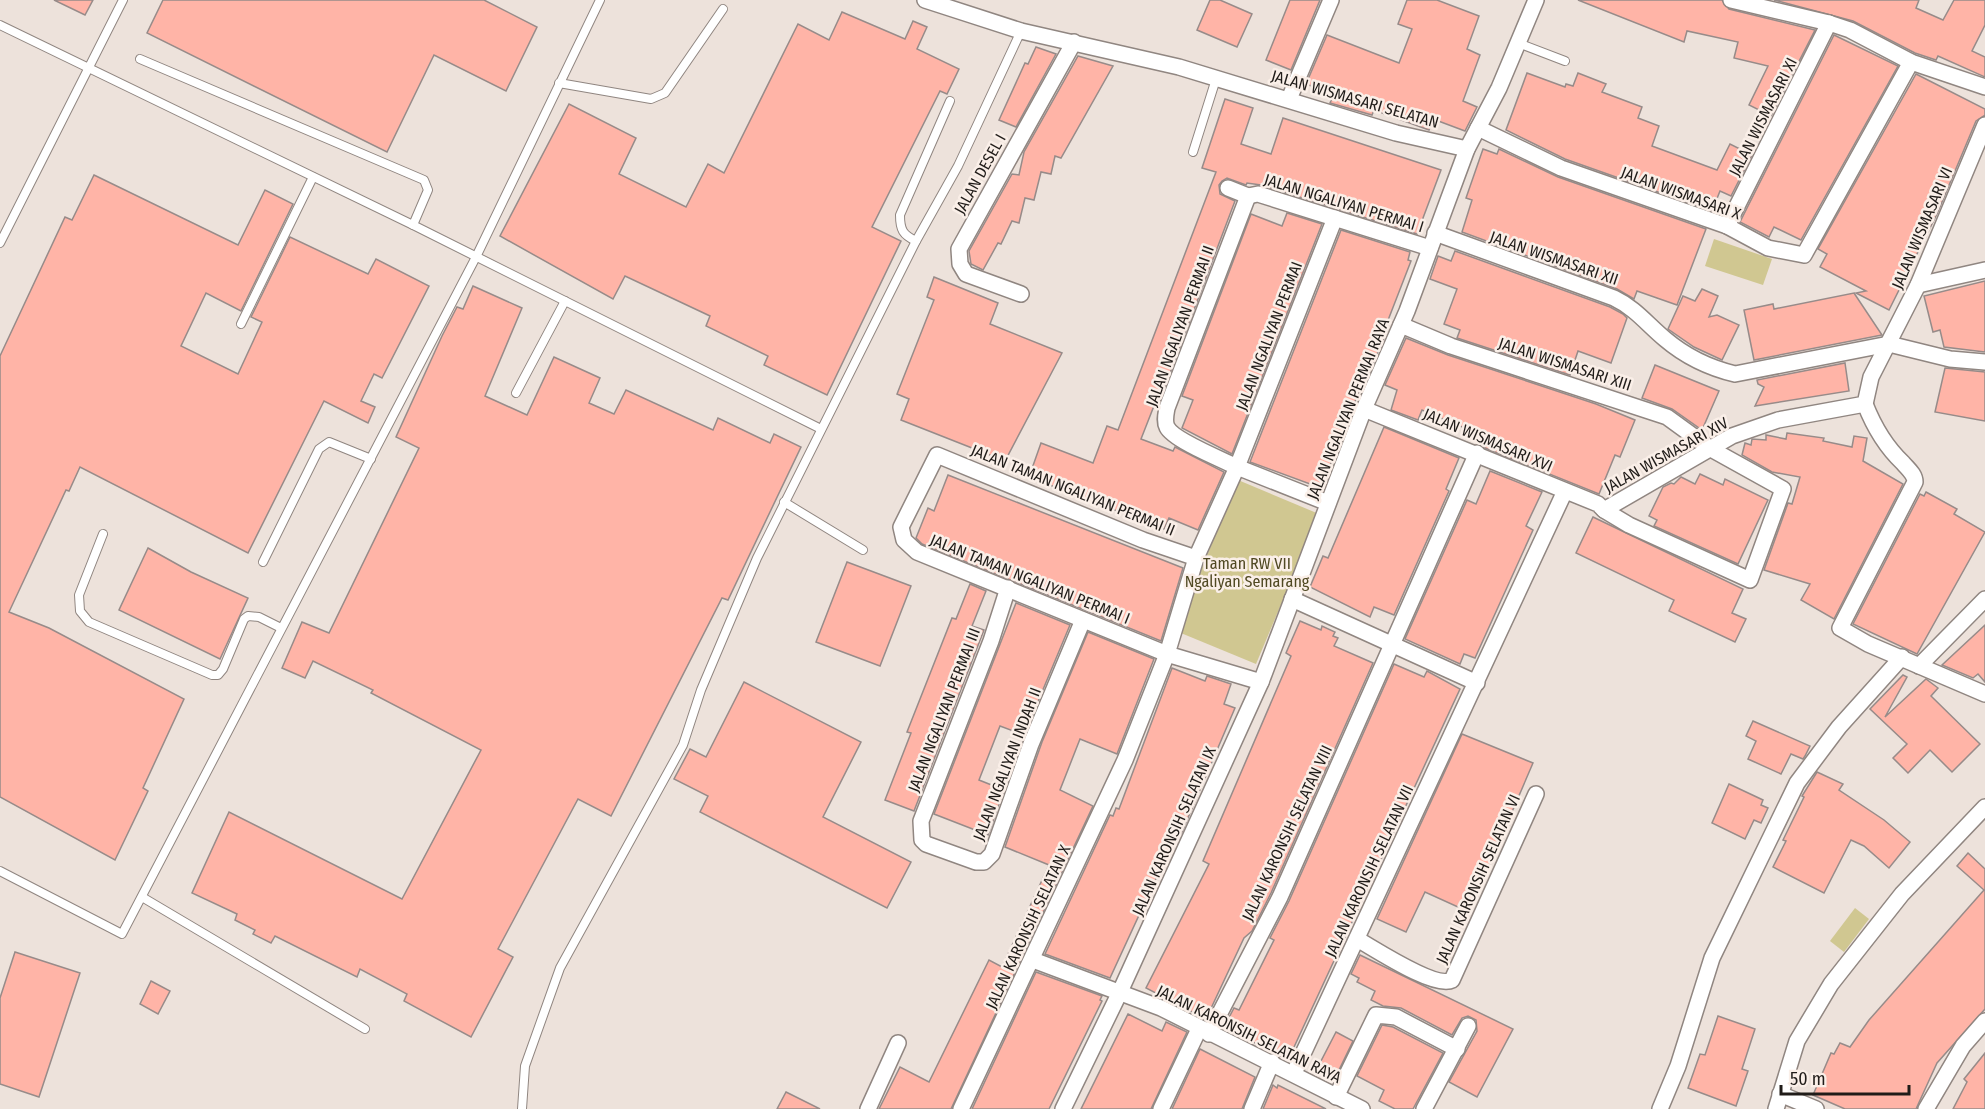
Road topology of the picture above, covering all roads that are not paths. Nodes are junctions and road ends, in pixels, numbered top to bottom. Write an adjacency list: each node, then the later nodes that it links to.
1 (123, 0): 16 (lane)
2 (600, 0): 18 (lane)
3 (925, 0): 10 (street, JALAN WISMASARI SELATAN)
4 (1330, 0): 20 (street)
5 (1536, 0): 12 (street)
6 (1731, 0): 8 (street)
7 (723, 9): 18 (lane)
8 (1829, 22): 15 (street); 31 (street, JALAN WISMASARI XI)
9 (0, 25): 16 (lane)
10 (1021, 31): 11 (street, JALAN WISMASARI SELATAN); 33 (lane)
11 (1074, 42): 17 (street, JALAN WISMASARI SELATAN); 39 (street, JALAN DESEL I)
12 (1518, 43): 14 (lane); 23 (street)
13 (140, 59): 30 (lane)
14 (1565, 61)
15 (1911, 62): 19 (street); 31 (street, JALAN WISMASARI X)
16 (89, 69): 26 (lane); 34 (lane)
17 (1216, 79): 20 (street, JALAN WISMASARI SELATAN); 25 (lane)
18 (560, 83): 36 (lane)
19 (1985, 87)
20 (1289, 99): 24 (street, JALAN WISMASARI SELATAN)
21 (950, 101): 33 (lane)
22 (1985, 125): 38 (street, JALAN WISMASARI VI)
23 (1478, 128): 24 (street); 31 (street, JALAN WISMASARI X)
24 (1467, 149): 32 (street, JALAN NGALIYAN PERMAI RAYA)
25 (1193, 152)
26 (313, 177): 30 (lane); 41 (lane)
27 (1228, 188): 28 (street, JALAN NGALIYAN PERMAI I)
28 (1248, 196): 29 (street, JALAN NGALIYAN PERMAI I); 53 (street, JALAN NGALIYAN PERMAI II)
29 (1335, 218): 35 (street, JALAN NGALIYAN PERMAI I); 53 (street, JALAN NGALIYAN PERMAI)
30 (413, 225): 36 (lane)
31 (1727, 226)
32 (1435, 233): 35 (street, JALAN NGALIYAN PERMAI RAYA); 43 (street, JALAN WISMASARI XII)
33 (916, 241): 48 (lane)
34 (0, 243)
35 (1430, 248): 42 (street, JALAN NGALIYAN PERMAI RAYA)
36 (476, 257): 40 (lane); 52 (lane)
37 (1985, 270): 38 (street)
38 (1918, 285): 43 (street, JALAN WISMASARI VI)
39 (1021, 294)
40 (565, 301): 45 (lane); 48 (lane)
41 (241, 324)
42 (1401, 325): 47 (street, JALAN NGALIYAN PERMAI RAYA); 49 (street, JALAN WISMASARI XIII)
43 (1889, 344): 44 (street); 46 (street)
44 (1985, 362)
45 (516, 393)
46 (1865, 404): 49 (street, JALAN WISMASARI XIV); 69 (street)
47 (1364, 410): 50 (street, JALAN WISMASARI XVI); 56 (street, JALAN NGALIYAN PERMAI RAYA)
48 (821, 429): 55 (lane)
49 (1711, 449): 57 (street, JALAN WISMASARI XIV); 57 (street, JALAN WISMASARI XIII)
50 (1477, 453): 54 (street, JALAN WISMASARI XVI); 67 (street, JALAN KARONSIH SELATAN VIII)
51 (937, 455): 60 (street, JALAN TAMAN NGALIYAN PERMAI II); 62 (street, JALAN TAMAN NGALIYAN PERMAI I)
52 (370, 459): 61 (lane); 66 (lane)
53 (1237, 467): 56 (street, JALAN NGALIYAN PERMAI II); 60 (street)
54 (1565, 491): 57 (street, JALAN WISMASARI XVI); 72 (street, JALAN KARONSIH SELATAN VII)
55 (784, 502): 59 (lane); 93 (lane)
56 (1328, 503): 63 (street, JALAN NGALIYAN PERMAI RAYA)
57 (1601, 507)
58 (103, 534): 66 (lane)
59 (863, 550)
60 (1196, 558): 68 (street)
61 (263, 562)
62 (1008, 588): 65 (street, JALAN TAMAN NGALIYAN PERMAI I); 76 (street, JALAN NGALIYAN PERMAI III)
63 (1292, 599): 67 (street); 71 (street, JALAN NGALIYAN PERMAI RAYA)
64 (1985, 599): 70 (street)
65 (1083, 620): 68 (street, JALAN TAMAN NGALIYAN PERMAI I); 76 (street, JALAN NGALIYAN INDAH II)
66 (281, 628): 78 (lane)
67 (1392, 644): 72 (street); 85 (street, JALAN KARONSIH SELATAN VIII)
68 (1167, 654): 71 (street); 80 (street, JALAN KARONSIH SELATAN X)
69 (1902, 657): 70 (street); 100 (street)
70 (1919, 666): 73 (street)
71 (1261, 682): 81 (street, JALAN KARONSIH SELATAN IX)
72 (1477, 683): 79 (street, JALAN KARONSIH SELATAN VII)
73 (1985, 694)
74 (1536, 794): 79 (street, JALAN KARONSIH SELATAN VI)
75 (1985, 807): 91 (street)
76 (926, 844)
77 (0, 871): 78 (lane)
78 (142, 897): 84 (lane)
79 (1357, 939): 89 (street, JALAN KARONSIH SELATAN VII)
80 (1033, 960): 81 (street, JALAN KARONSIH SELATAN RAYA); 95 (street, JALAN KARONSIH SELATAN X)
81 (1119, 994): 85 (street, JALAN KARONSIH SELATAN RAYA); 96 (street)
82 (1985, 1021): 102 (street)
83 (1468, 1026): 87 (street)
84 (365, 1029)
85 (1204, 1031): 88 (street, JALAN KARONSIH SELATAN RAYA); 97 (street, JALAN KARONSIH SELATAN VIII)
86 (898, 1043): 94 (street)
87 (1457, 1049): 90 (street); 99 (street)
88 (1272, 1062): 89 (street, JALAN KARONSIH SELATAN RAYA); 98 (street)
89 (1294, 1073): 90 (street, JALAN KARONSIH SELATAN RAYA)
90 (1336, 1097): 92 (street, JALAN KARONSIH SELATAN RAYA)
91 (1778, 1102): 101 (street)
92 (1356, 1108)
93 (522, 1109)
94 (868, 1109)
95 (961, 1109)
96 (1064, 1109)
97 (1161, 1109)
98 (1252, 1109)
99 (1424, 1109)
100 (1660, 1109)
101 (1816, 1109)
102 (1926, 1109)

